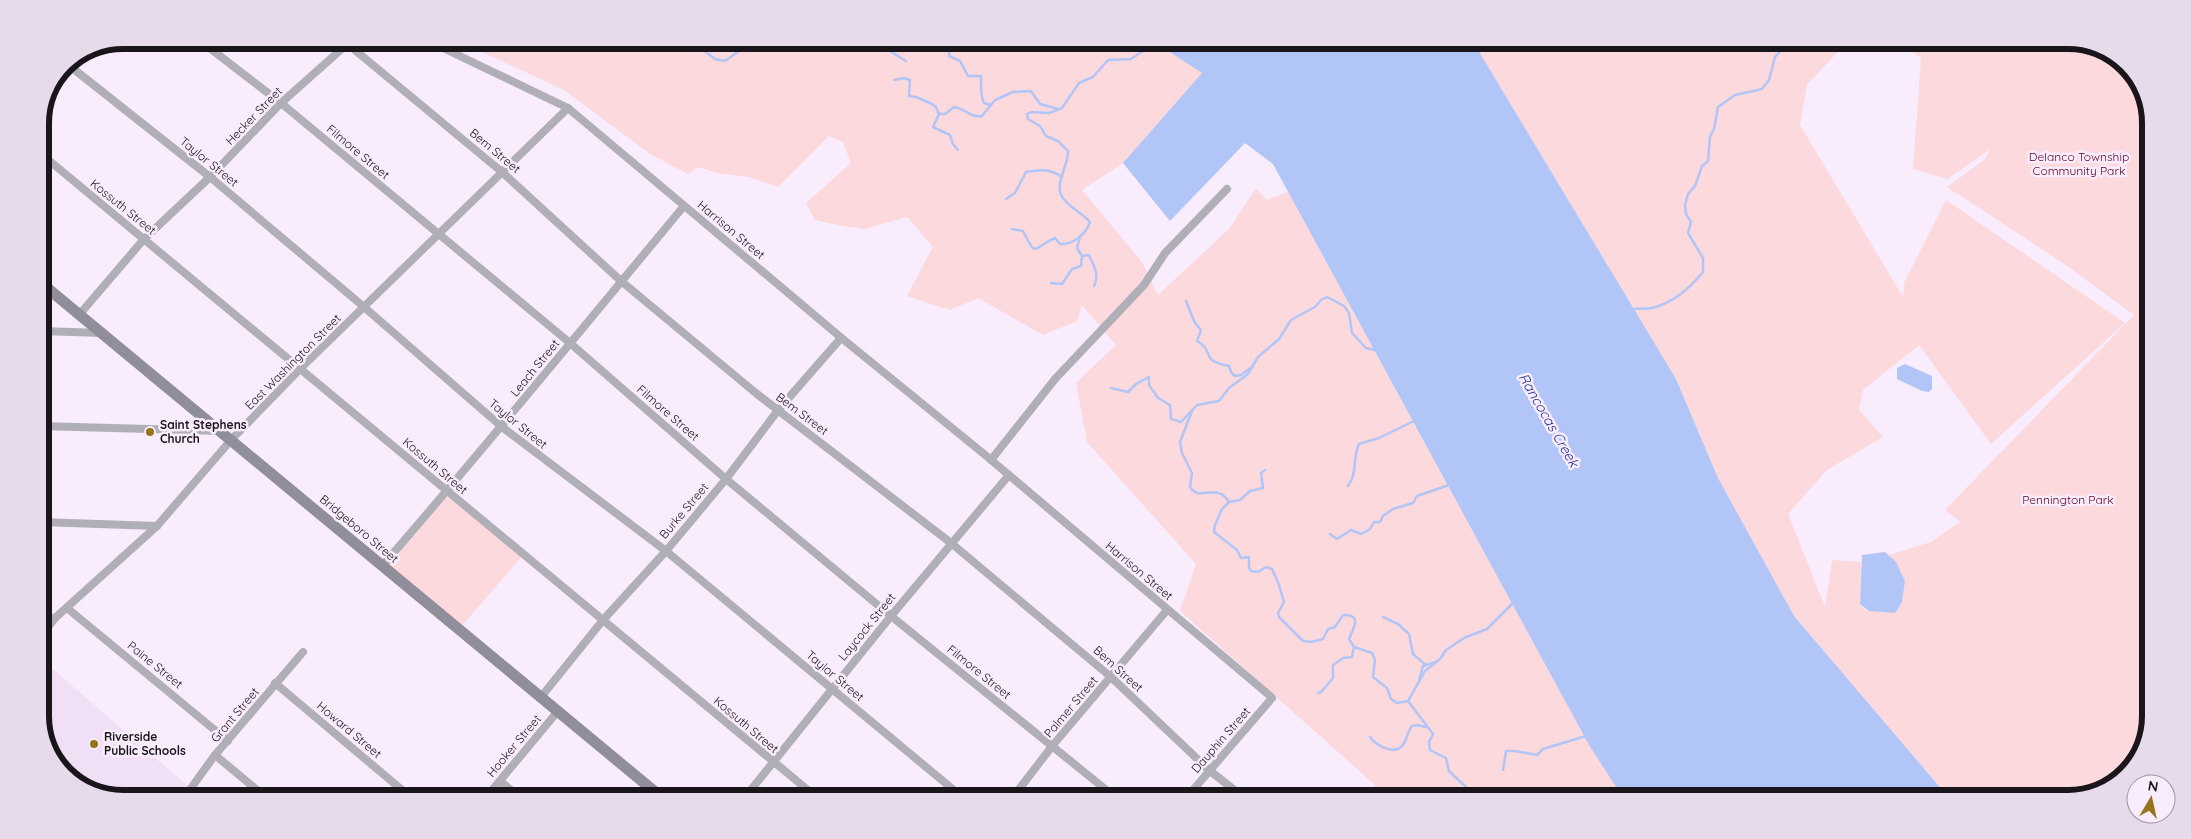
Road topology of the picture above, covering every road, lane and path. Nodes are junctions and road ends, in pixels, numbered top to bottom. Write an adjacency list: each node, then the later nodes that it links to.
1 (211, 49): 6 (street, Filmore Street)
2 (342, 49): 6 (street, Hecker Street)
3 (354, 49): 9 (street, Bem Street)
4 (445, 49): 7 (street, Harrison Street)
5 (72, 68): 10 (street, Taylor Street)
6 (281, 103): 10 (street, Hecker Street); 13 (street, Filmore Street)
7 (568, 108): 9 (street, East Washington Street); 12 (street, Harrison Street)
8 (49, 161): 14 (street, Kossuth Street)
9 (502, 172): 13 (street, East Washington Street); 15 (street, Bem Street)
10 (210, 177): 14 (street, Hecker Street); 17 (street, Taylor Street)
11 (1227, 189): 29 (street)
12 (684, 206): 15 (street, Leach Street); 21 (street, Harrison Street)
13 (438, 234): 17 (street, East Washington Street); 22 (street, Filmore Street)
14 (144, 239): 18 (street, Hecker Street); 23 (street, Kossuth Street)
15 (622, 281): 22 (street, Leach Street); 24 (street, Bem Street)
16 (49, 290): 18 (main road, Bridgeboro Street)
17 (364, 307): 23 (street, East Washington Street); 26 (street, Taylor Street)
18 (79, 315): 20 (main road, Bridgeboro Street)
19 (49, 332): 20 (street)
20 (104, 334): 27 (main road, Bridgeboro Street)
21 (841, 338): 24 (street, Burke Street); 29 (street, Harrison Street)
22 (570, 343): 26 (street, Leach Street); 31 (street, Filmore Street)
23 (301, 368): 28 (street, East Washington Street); 32 (street, Kossuth Street)
24 (779, 409): 31 (street, Burke Street); 35 (street, Bem Street)
25 (49, 426): 27 (street)
26 (502, 427): 32 (street, Leach Street); 36 (street, Taylor Street)
27 (220, 431): 28 (main road, Bridgeboro Street)
28 (231, 440): 34 (street, East Washington Street); 37 (main road, Bridgeboro Street)
29 (991, 460): 30 (street, Harrison Street)
30 (1009, 475): 35 (street, Laycock Street); 39 (street, Harrison Street)
31 (726, 479): 36 (street, Burke Street); 40 (street, Filmore Street)
32 (448, 491): 37 (street, Leach Street); 43 (street, Kossuth Street)
33 (49, 522): 34 (street)
34 (157, 526): 38 (street, East Washington Street)
35 (951, 543): 40 (street, Laycock Street); 46 (street, Bem Street)
36 (666, 551): 43 (street, Burke Street); 48 (street, Taylor Street)
37 (382, 566): 49 (main road, Bridgeboro Street)
38 (67, 608): 42 (street, East Washington Street); 52 (street, Paine Street)
39 (1167, 610): 46 (street, Palmer Street); 50 (street, Harrison Street)
40 (890, 616): 48 (street, Laycock Street); 53 (street, Filmore Street)
41 (49, 618): 42 (street)
42 (55, 618): 44 (street, East Washington Street)
43 (603, 620): 49 (street, Burke Street); 55 (street, Kossuth Street)
44 (49, 626)
45 (302, 652): 47 (street, Grant Street)
46 (1111, 677): 53 (street, Palmer Street); 56 (street, Bem Street)
47 (274, 683): 52 (street, Grant Street); 60 (street, Howard Street)
48 (832, 688): 55 (street, Laycock Street); 66 (street, Taylor Street)
49 (541, 697): 51 (main road, Bridgeboro Street)
50 (1272, 698): 56 (street, Dauphin Street)
51 (558, 711): 57 (street, Hooker Street); 63 (main road, Bridgeboro Street)
52 (228, 741): 54 (street, Grant Street)
53 (1053, 745): 67 (street, Palmer Street); 68 (street, Filmore Street)
54 (215, 755): 58 (street, Grant Street); 59 (street)
55 (774, 763): 64 (street, Laycock Street); 65 (street, Kossuth Street)
56 (1210, 770): 69 (street, Dauphin Street); 70 (street, Bem Street)
57 (500, 781): 61 (street, Hooker Street); 62 (street)
58 (190, 790)
59 (257, 790)
60 (402, 790)
61 (492, 790)
62 (510, 790)
63 (653, 790)
64 (751, 790)
65 (808, 790)
66 (954, 790)
67 (1018, 790)
68 (1107, 790)
69 (1193, 790)
70 (1234, 790)

